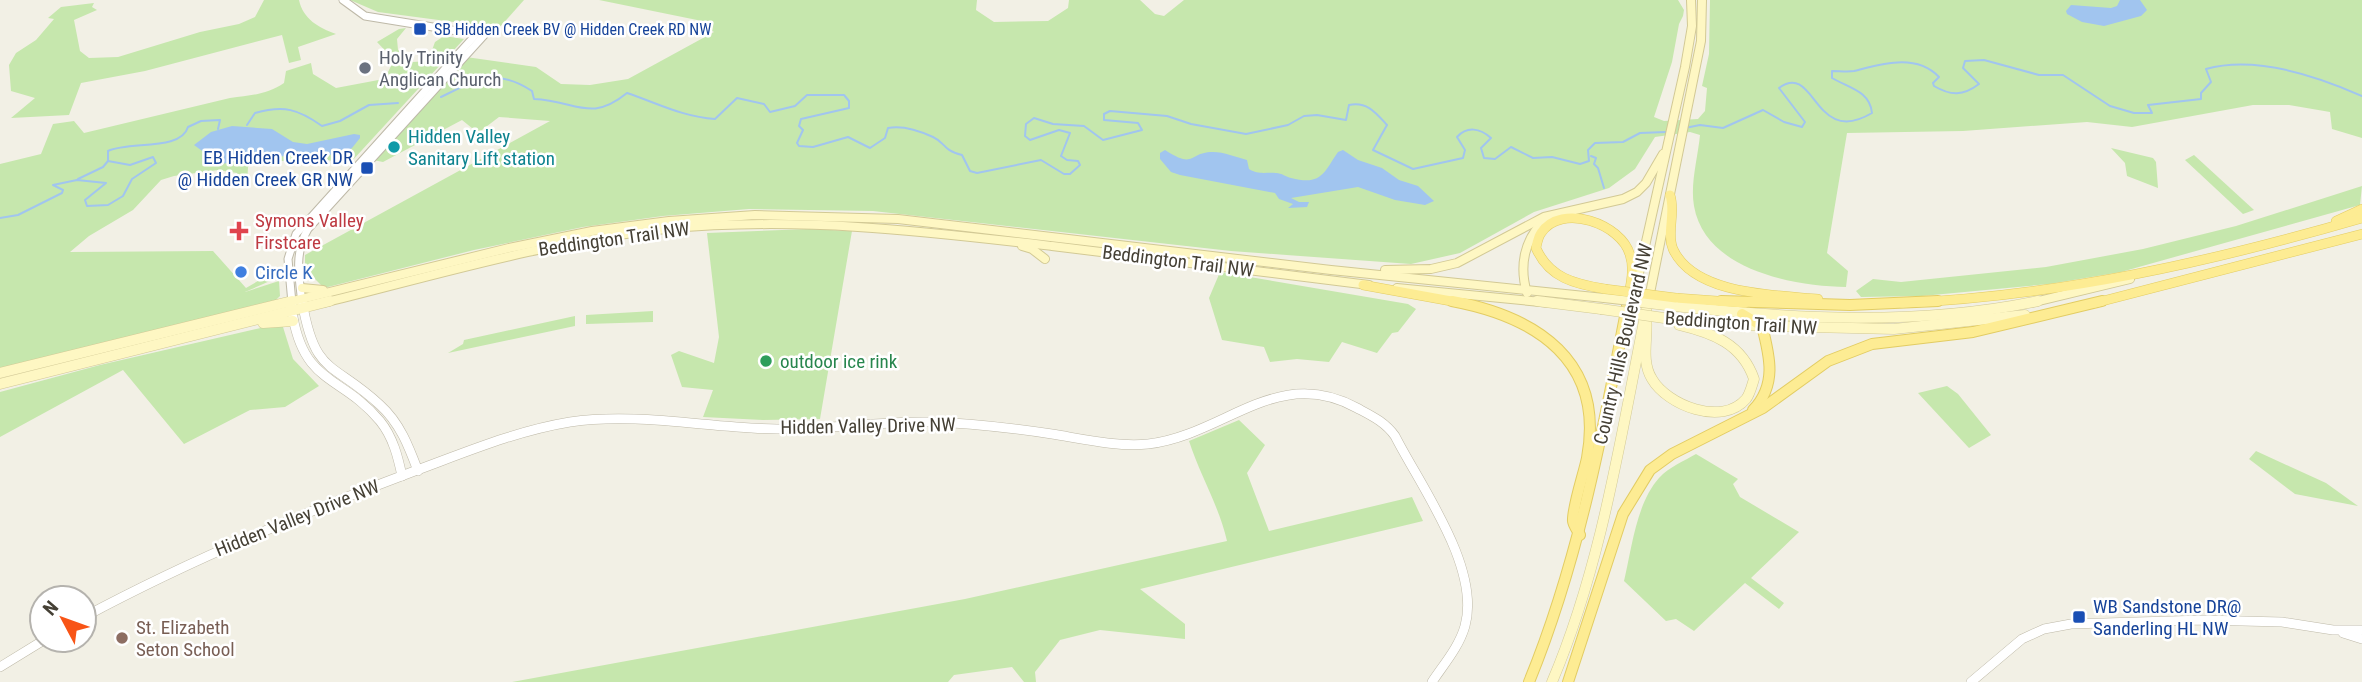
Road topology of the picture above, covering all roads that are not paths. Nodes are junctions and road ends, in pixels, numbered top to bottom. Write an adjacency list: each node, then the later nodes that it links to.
1 (343, 0): 4 (street)
2 (1691, 0): 5 (main road, Country Hills Boulevard NW)
3 (1702, 0): 8 (main road, Country Hills Boulevard NW)
4 (482, 32): 6 (street); 7 (street)
5 (1669, 144): 10 (main road); 37 (main road, Country Hills Boulevard NW)
6 (374, 145): 7 (street); 14 (street)
7 (383, 146): 13 (street)
8 (1671, 195): 28 (main road); 30 (main road, Country Hills Boulevard NW)
9 (2362, 209): 12 (main road)
10 (1552, 215): 19 (main road); 23 (main road)
11 (2362, 218): 12 (main road, Beddington Trail NW)
12 (2316, 230): 18 (main road, Beddington Trail NW)
13 (305, 233): 14 (street); 21 (street)
14 (296, 234): 29 (street)
15 (2359, 235): 31 (main road, Beddington Trail NW)
16 (1000, 240): 17 (main road); 20 (main road, Beddington Trail NW); 27 (main road, Beddington Trail NW)
17 (1045, 259)
18 (2197, 262): 28 (main road); 32 (main road, Beddington Trail NW)
19 (1341, 271): 22 (main road, Beddington Trail NW); 23 (main road, Beddington Trail NW)
20 (1363, 285): 25 (main road, Beddington Trail NW); 43 (main road)
21 (302, 288): 22 (main road); 27 (street)
22 (342, 289): 27 (main road, Beddington Trail NW)
23 (1525, 289): 24 (main road, Beddington Trail NW); 25 (main road)
24 (1605, 293): 26 (main road, bridge); 37 (main road)
25 (1537, 301): 35 (main road, Beddington Trail NW, bridge)
26 (1675, 302): 28 (main road); 32 (main road, Beddington Trail NW)
27 (303, 303): 29 (main road, Beddington Trail NW); 41 (street)
28 (1896, 303)
29 (292, 306): 33 (main road, Beddington Trail NW); 34 (street); 38 (main road, Beddington Trail NW)
30 (1645, 310): 35 (main road); 52 (main road, Country Hills Boulevard NW)
31 (2068, 310): 36 (main road, Beddington Trail NW); 40 (main road)
32 (1742, 314): 36 (main road)
33 (251, 321): 34 (main road); 39 (main road, Beddington Trail NW)
34 (293, 321): 42 (street)
35 (1671, 321): 36 (main road, Beddington Trail NW)
36 (1762, 326): 40 (main road)
37 (1616, 366): 43 (main road, Country Hills Boulevard NW)
38 (0, 373)
39 (0, 384)
40 (1738, 421): 53 (main road)
41 (418, 471): 42 (street, Hidden Valley Drive NW); 50 (street, Hidden Valley Drive NW)
42 (402, 476): 44 (street, Hidden Valley Drive NW)
43 (1580, 535): 51 (main road, Country Hills Boulevard NW)
44 (98, 610)
45 (2333, 630): 46 (street); 47 (street); 54 (street)
46 (2362, 630)
47 (2362, 639)
48 (28, 650): 49 (street)
49 (0, 667)
50 (1432, 682)
51 (1529, 682)
52 (1552, 682)
53 (1568, 682)
54 (1971, 682)

